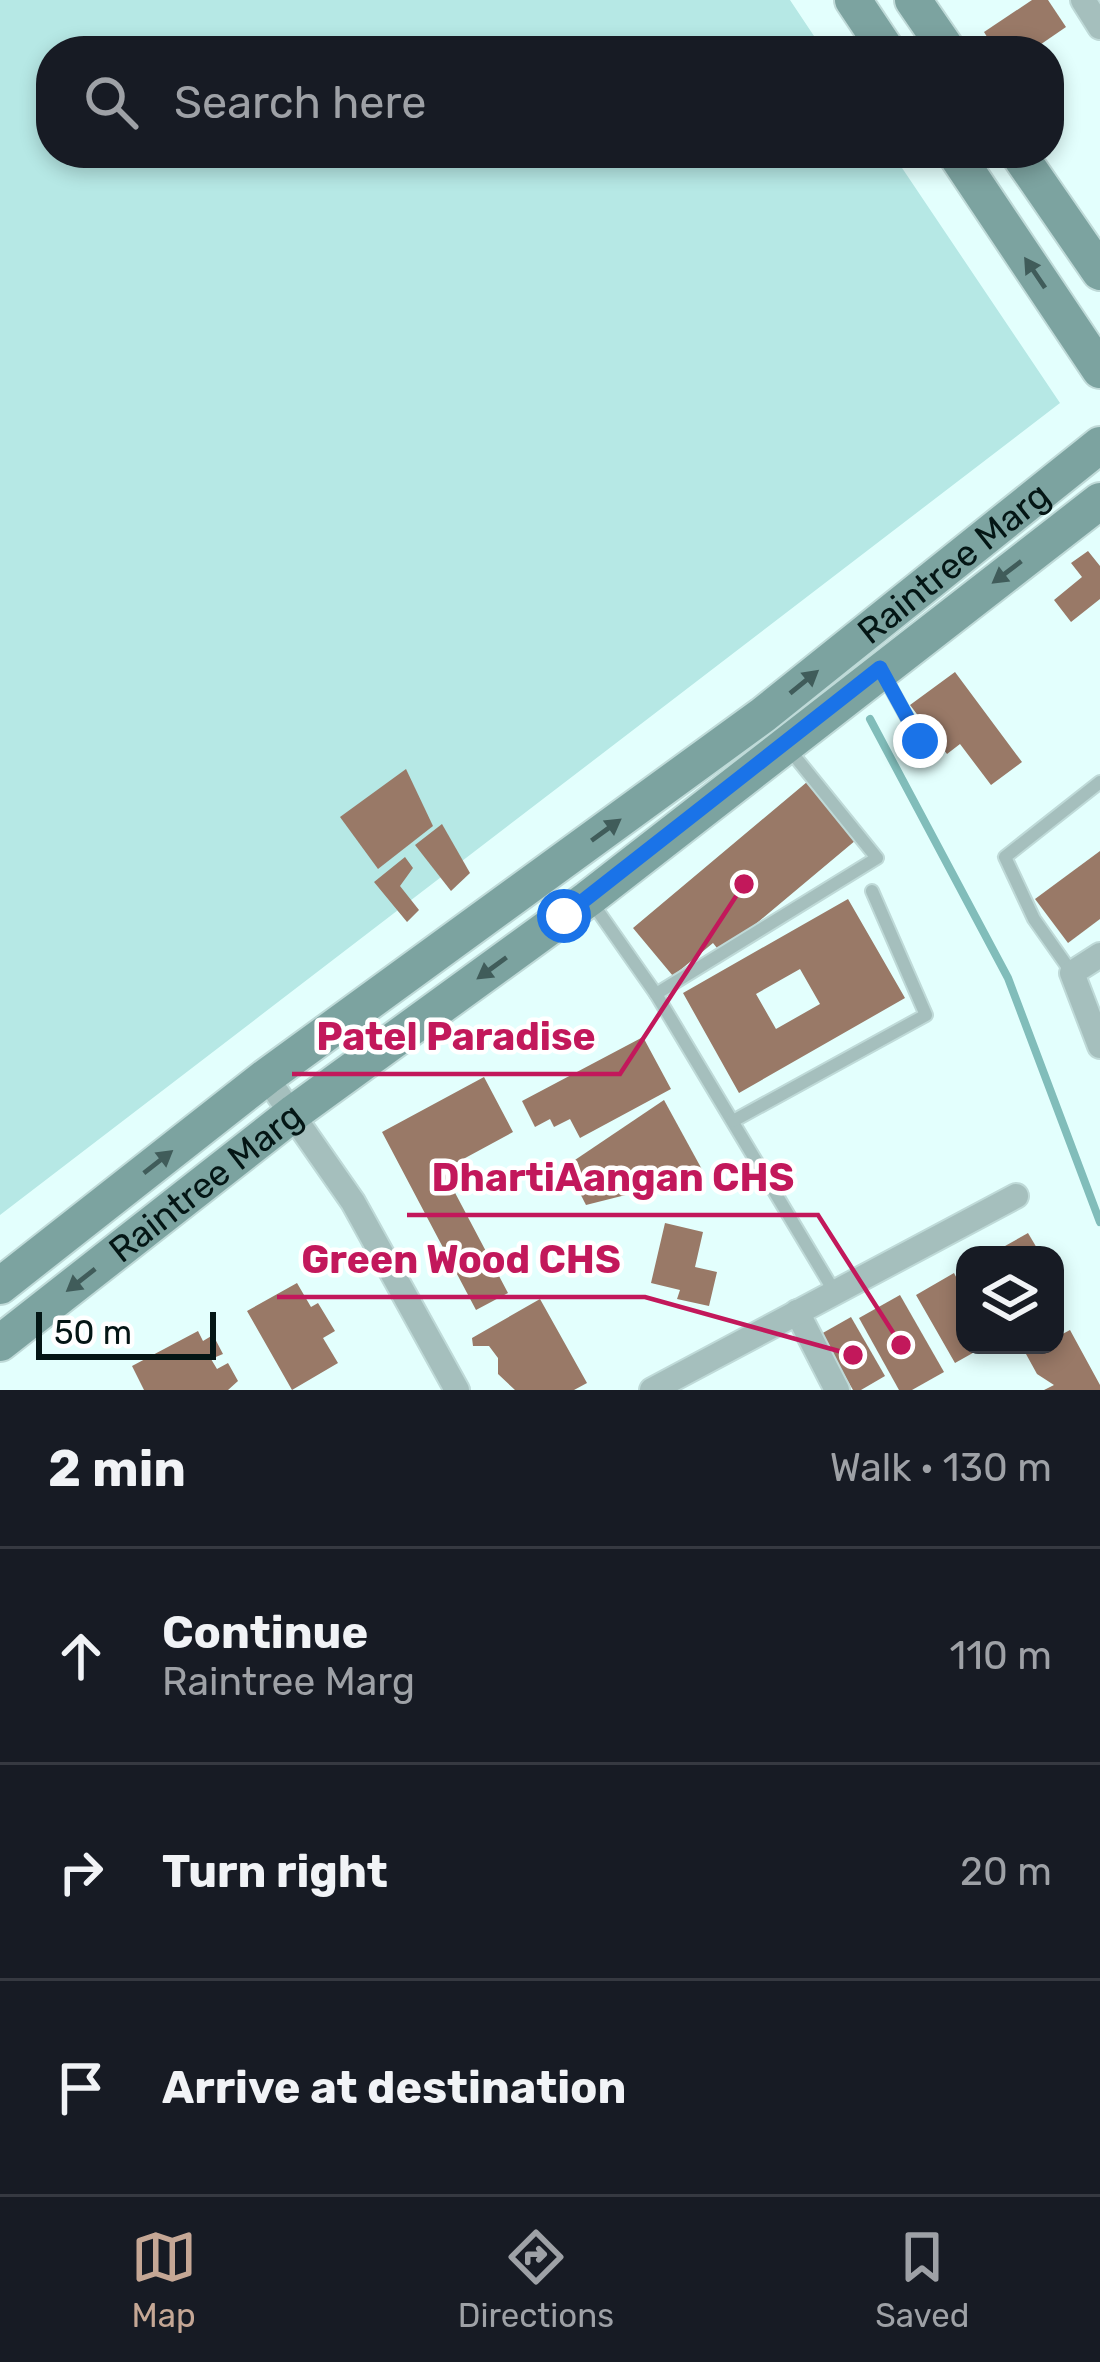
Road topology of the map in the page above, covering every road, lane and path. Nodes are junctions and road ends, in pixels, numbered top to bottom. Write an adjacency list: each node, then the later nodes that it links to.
1 (853, 0): 5 (main road)
2 (913, 0): 6 (main road)
3 (1083, 0): 4 (street)
4 (1100, 27)
5 (877, 36)
6 (938, 36)
7 (965, 168): 10 (main road, one-way to 7)
8 (1028, 168): 9 (main road)
9 (1100, 272)
10 (1100, 370)
11 (1100, 445): 14 (main road, Raintree Marg, one-way to 11)
12 (1100, 501): 13 (main road, Raintree Marg, one-way to 13)
13 (871, 675): 14 (main road, Raintree Marg); 15 (lane)
14 (773, 729): 17 (main road, Raintree Marg, one-way to 14); 19 (main road, Raintree Marg); 22 (lane)
15 (920, 741)
16 (1100, 782): 21 (lane)
17 (537, 881): 19 (main road); 24 (main road, Raintree Marg)
18 (872, 891): 26 (lane)
19 (576, 907): 22 (lane); 25 (main road, Raintree Marg, one-way to 25)
20 (1100, 955): 21 (street)
21 (1072, 973): 23 (street)
22 (656, 994): 26 (lane)
23 (1100, 1046)
24 (266, 1077): 25 (street); 28 (main road, Raintree Marg, one-way to 24)
25 (295, 1112): 31 (main road, Raintree Marg, one-way to 31); 33 (street)
26 (734, 1121): 29 (lane)
27 (1016, 1196): 29 (street)
28 (0, 1286)
29 (834, 1291): 30 (street)
30 (797, 1312): 32 (street); 34 (street)
31 (0, 1343)
32 (660, 1388)
33 (457, 1390)
34 (837, 1390)

